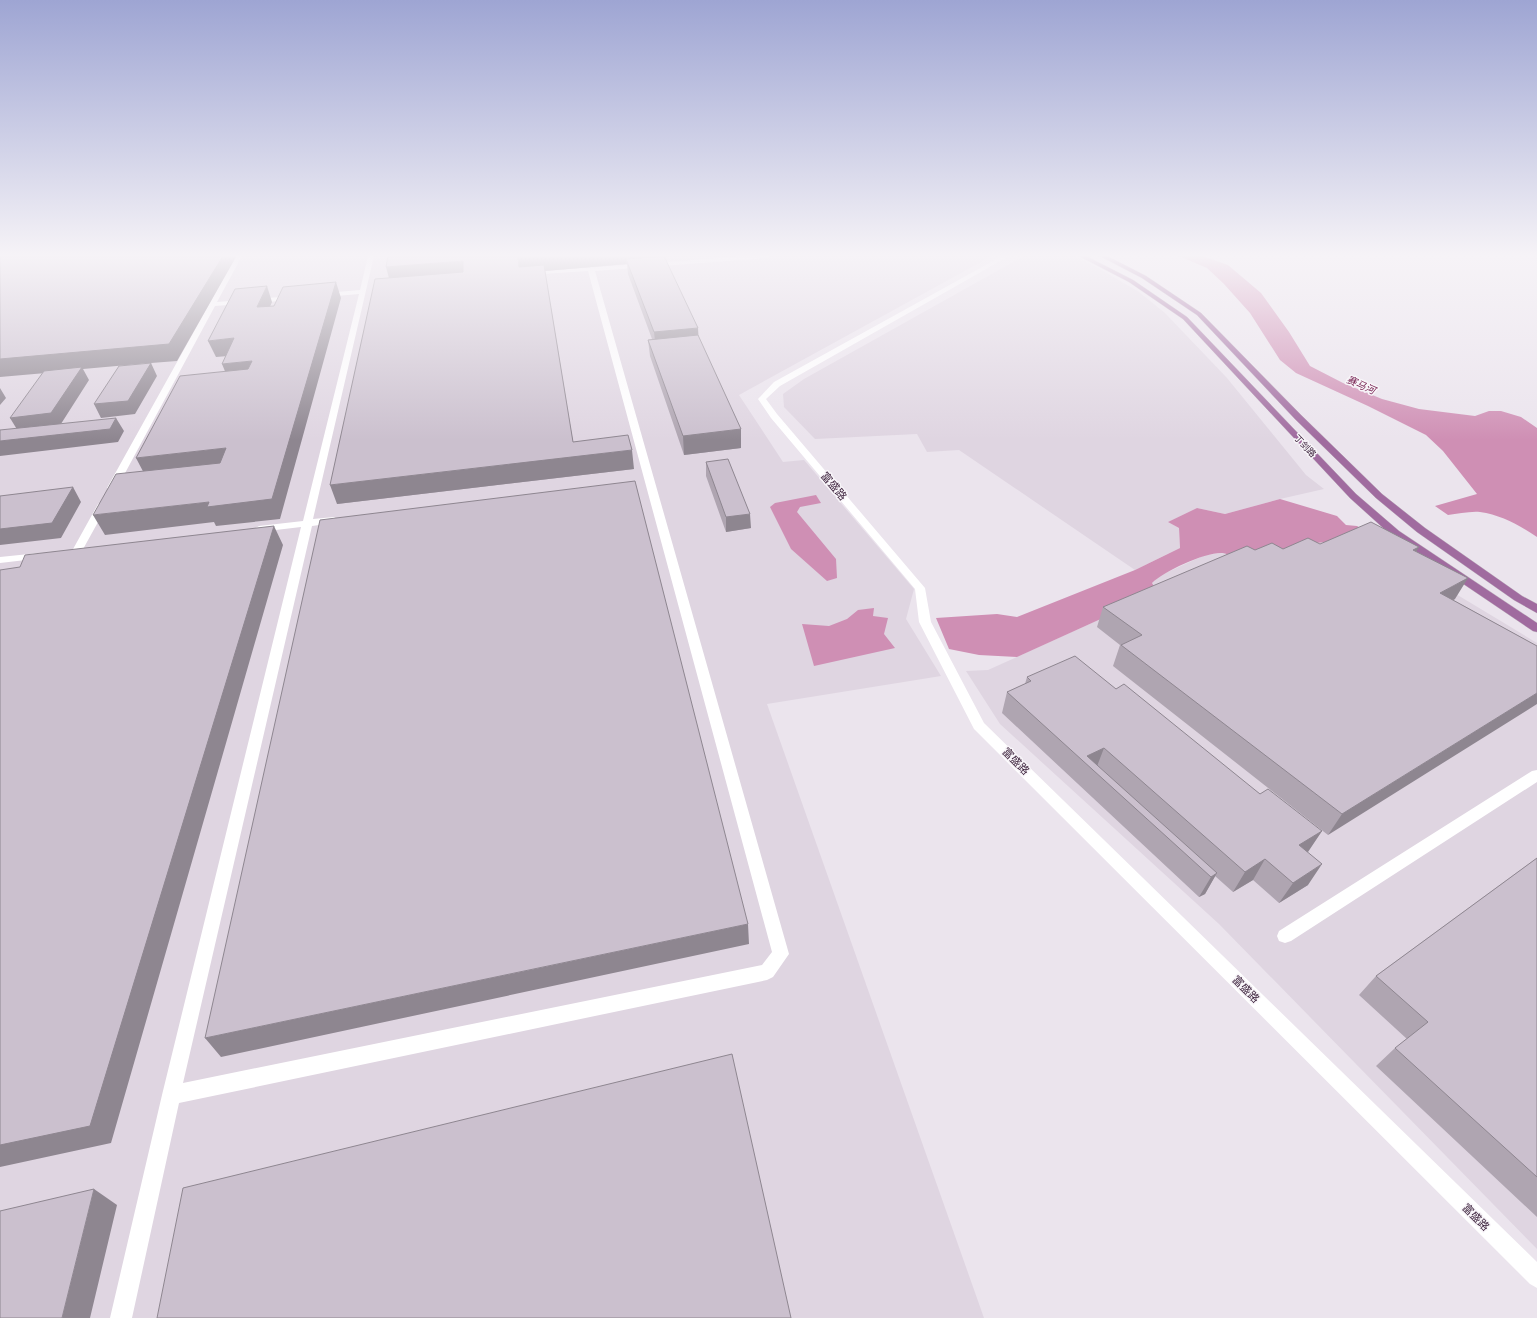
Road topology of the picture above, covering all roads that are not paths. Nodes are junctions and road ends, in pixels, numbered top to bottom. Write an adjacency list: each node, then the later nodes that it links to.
1 (205, 318): 10 (street)
2 (358, 318): 8 (street)
3 (603, 318): 17 (street)
4 (896, 318): 18 (street, 富盛路)
5 (1184, 318): 14 (main road, 丁剑路)
6 (1202, 318): 13 (main road, 丁剑路)
7 (346, 518): 8 (street)
8 (307, 523): 9 (street); 17 (street)
9 (246, 530)
10 (92, 549)
11 (46, 555): 12 (street)
12 (0, 560)
13 (1537, 609)
14 (1537, 628)
15 (1537, 775): 16 (street)
16 (1285, 936)
17 (171, 1094): 19 (street)
18 (1537, 1277)
19 (121, 1318)

